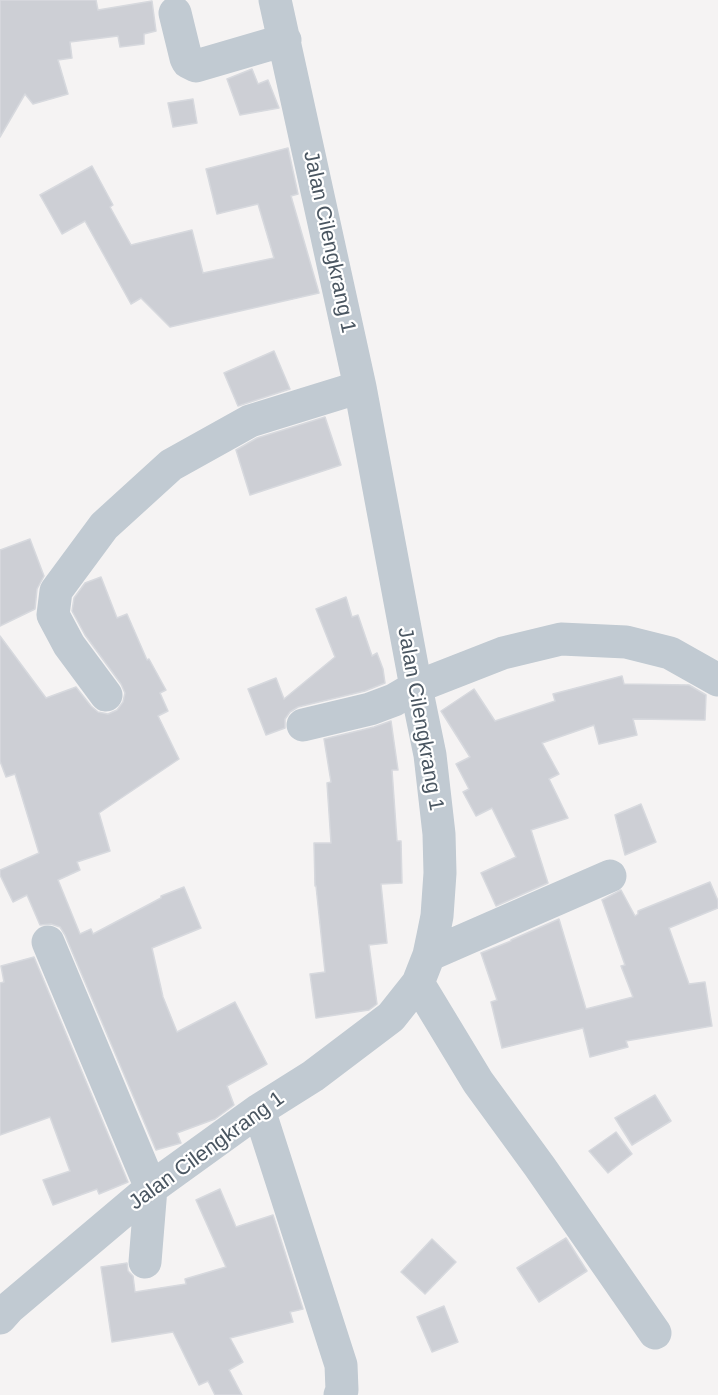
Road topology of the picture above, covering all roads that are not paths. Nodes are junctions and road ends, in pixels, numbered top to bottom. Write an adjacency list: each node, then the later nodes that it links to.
1 (275, 0): 3 (street, Jalan Cilengkrang 1)
2 (175, 13): 3 (street)
3 (285, 40): 4 (street, Jalan Cilengkrang 1)
4 (360, 387): 6 (street, Jalan Cilengkrang 1); 7 (street)
5 (718, 680): 6 (street)
6 (416, 687): 8 (street); 11 (street, Jalan Cilengkrang 1)
7 (106, 696)
8 (303, 725)
9 (610, 876): 11 (street)
10 (48, 942): 13 (street)
11 (424, 969): 12 (street, Jalan Cilengkrang 1); 16 (street)
12 (259, 1110): 13 (street, Jalan Cilengkrang 1); 17 (street)
13 (151, 1188): 14 (street); 15 (street, Jalan Cilengkrang 1)
14 (145, 1262)
15 (0, 1318)
16 (655, 1333)
17 (340, 1395)

